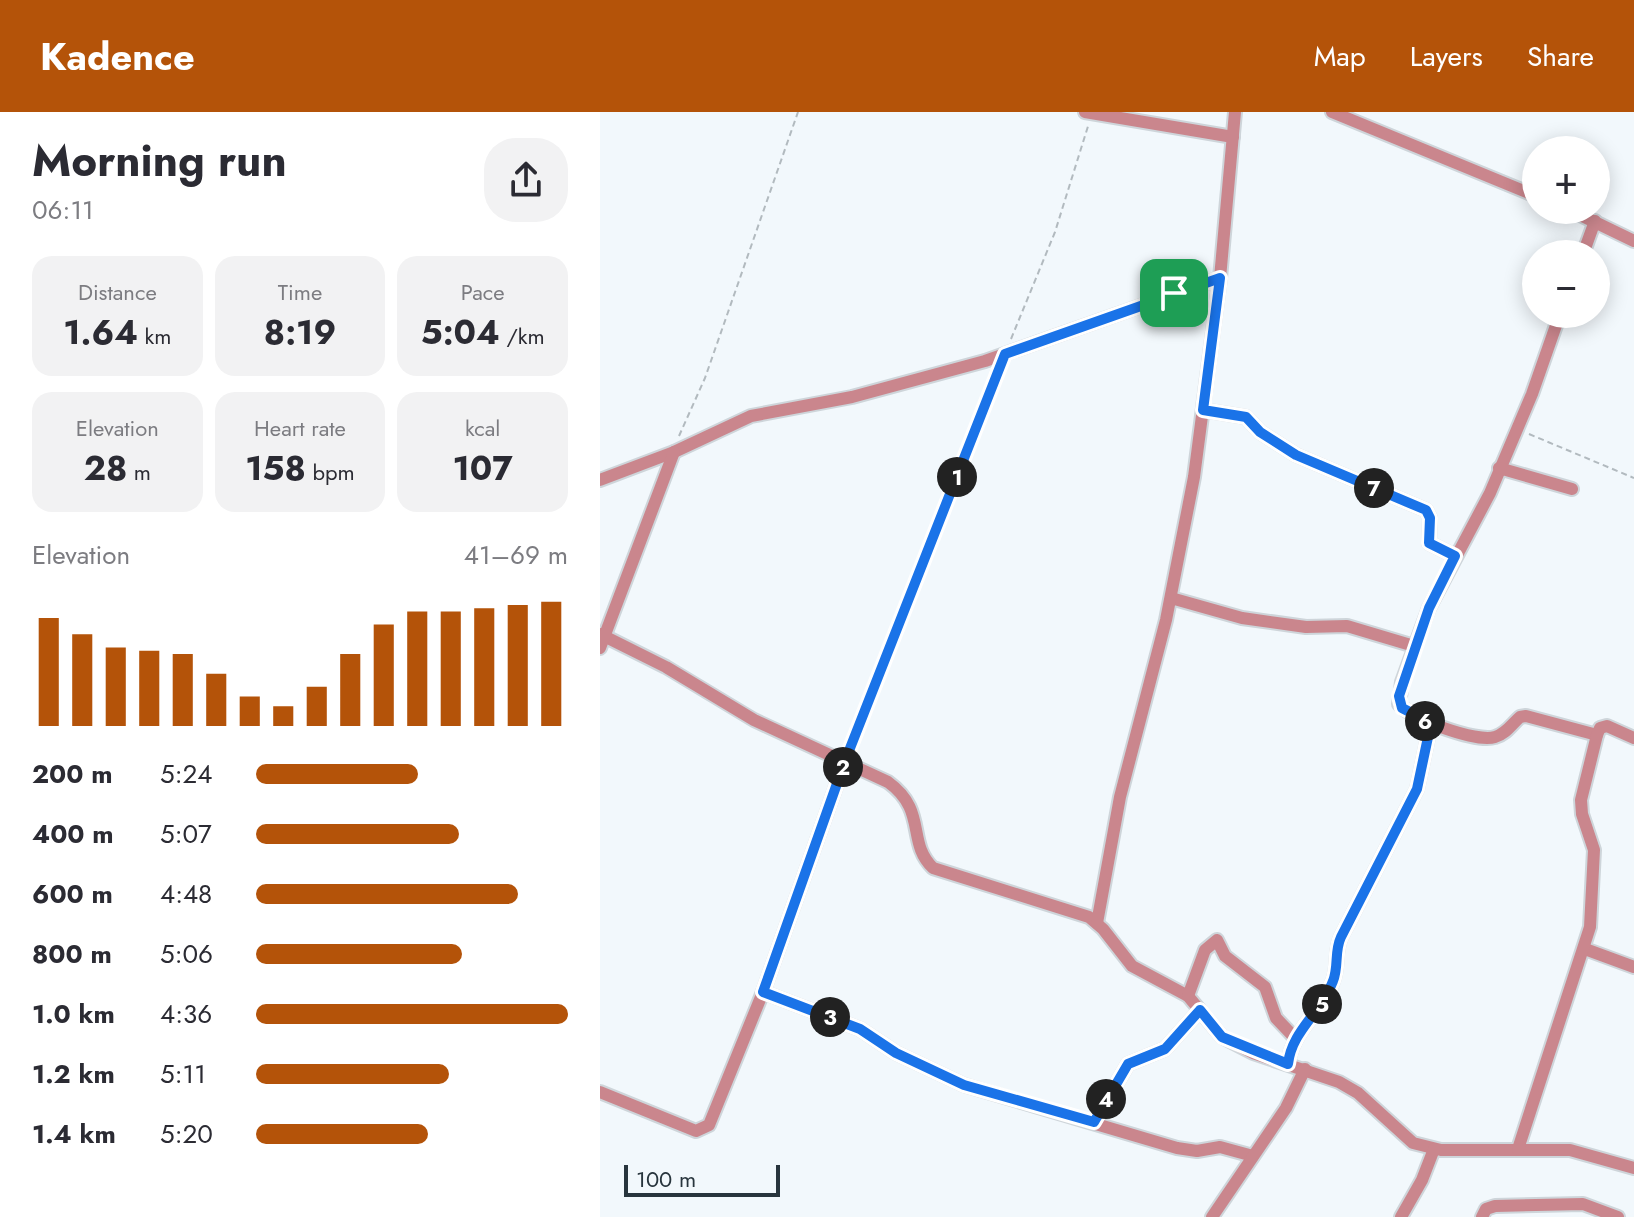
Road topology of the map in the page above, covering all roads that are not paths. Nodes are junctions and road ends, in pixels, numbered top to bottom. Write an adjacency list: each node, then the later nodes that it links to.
1 (1235, 112): 4 (street)
2 (1332, 112): 5 (street)
3 (1088, 113): 4 (street)
4 (1233, 137): 8 (street)
5 (1522, 190)
6 (1601, 224): 7 (street)
7 (1634, 241)
8 (1220, 278): 10 (street); 11 (street)
9 (1555, 328): 12 (street)
10 (1203, 410): 15 (street); 16 (street)
11 (674, 452): 13 (street); 17 (street)
12 (1499, 468): 14 (street); 15 (street)
13 (600, 480)
14 (1572, 489)
15 (1455, 556): 18 (street)
16 (1171, 598): 18 (street); 23 (street)
17 (601, 639): 22 (street)
18 (1414, 646): 19 (street)
19 (1431, 723): 20 (street); 29 (street)
20 (1597, 735): 21 (street); 24 (street)
21 (1634, 738)
22 (845, 761): 23 (street); 26 (street)
23 (1097, 923): 27 (street)
24 (1585, 949): 25 (street); 35 (street)
25 (1634, 967)
26 (763, 992): 32 (street); 33 (street)
27 (1188, 996): 28 (street); 29 (street)
28 (1200, 1010): 30 (street); 33 (street)
29 (1295, 1038): 30 (street)
30 (1288, 1064): 31 (street)
31 (1305, 1069): 34 (street); 36 (street)
32 (600, 1092)
33 (1094, 1122): 36 (street)
34 (1434, 1149): 35 (street); 39 (street)
35 (1518, 1149): 37 (street)
36 (1253, 1156): 38 (street)
37 (1634, 1168)
38 (1212, 1217)
39 (1401, 1217)
40 (1482, 1217): 41 (street)
41 (1618, 1217)

